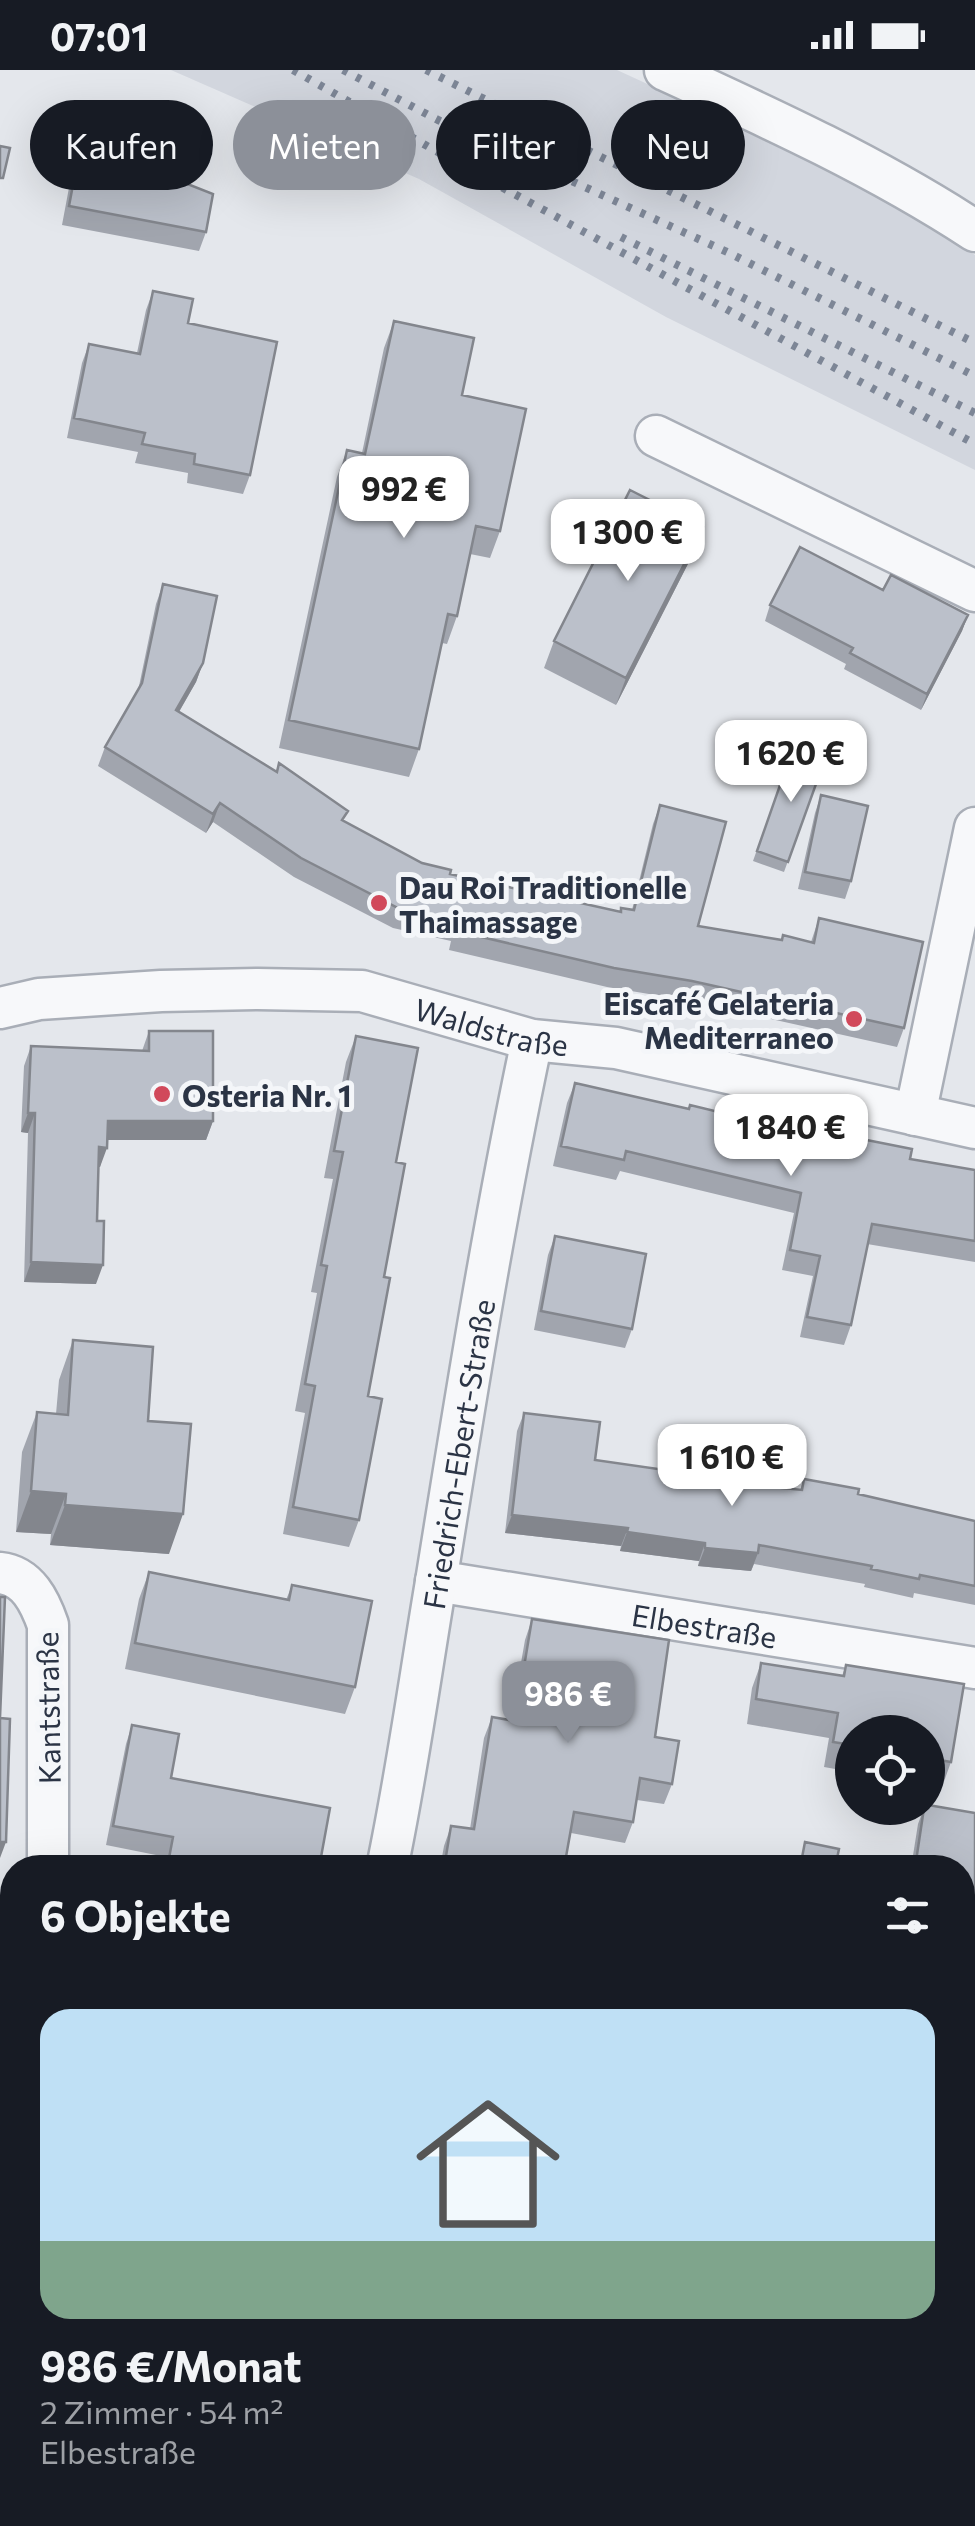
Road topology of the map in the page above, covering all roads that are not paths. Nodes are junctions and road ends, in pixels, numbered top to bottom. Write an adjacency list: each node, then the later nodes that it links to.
1 (666, 70): 2 (street)
2 (975, 231)
3 (656, 436): 4 (street)
4 (975, 591)
5 (975, 828): 8 (street)
6 (0, 1008): 7 (street, Waldstraße)
7 (532, 1040): 8 (street, Waldstraße); 11 (street, Friedrich-Ebert-Straße)
8 (915, 1114): 9 (street, Waldstraße)
9 (975, 1128)
10 (0, 1573): 13 (street, Kantstraße)
11 (436, 1582): 12 (street, Elbestraße); 14 (street, Friedrich-Ebert-Straße)
12 (975, 1668)
13 (48, 1855)
14 (390, 1855)

